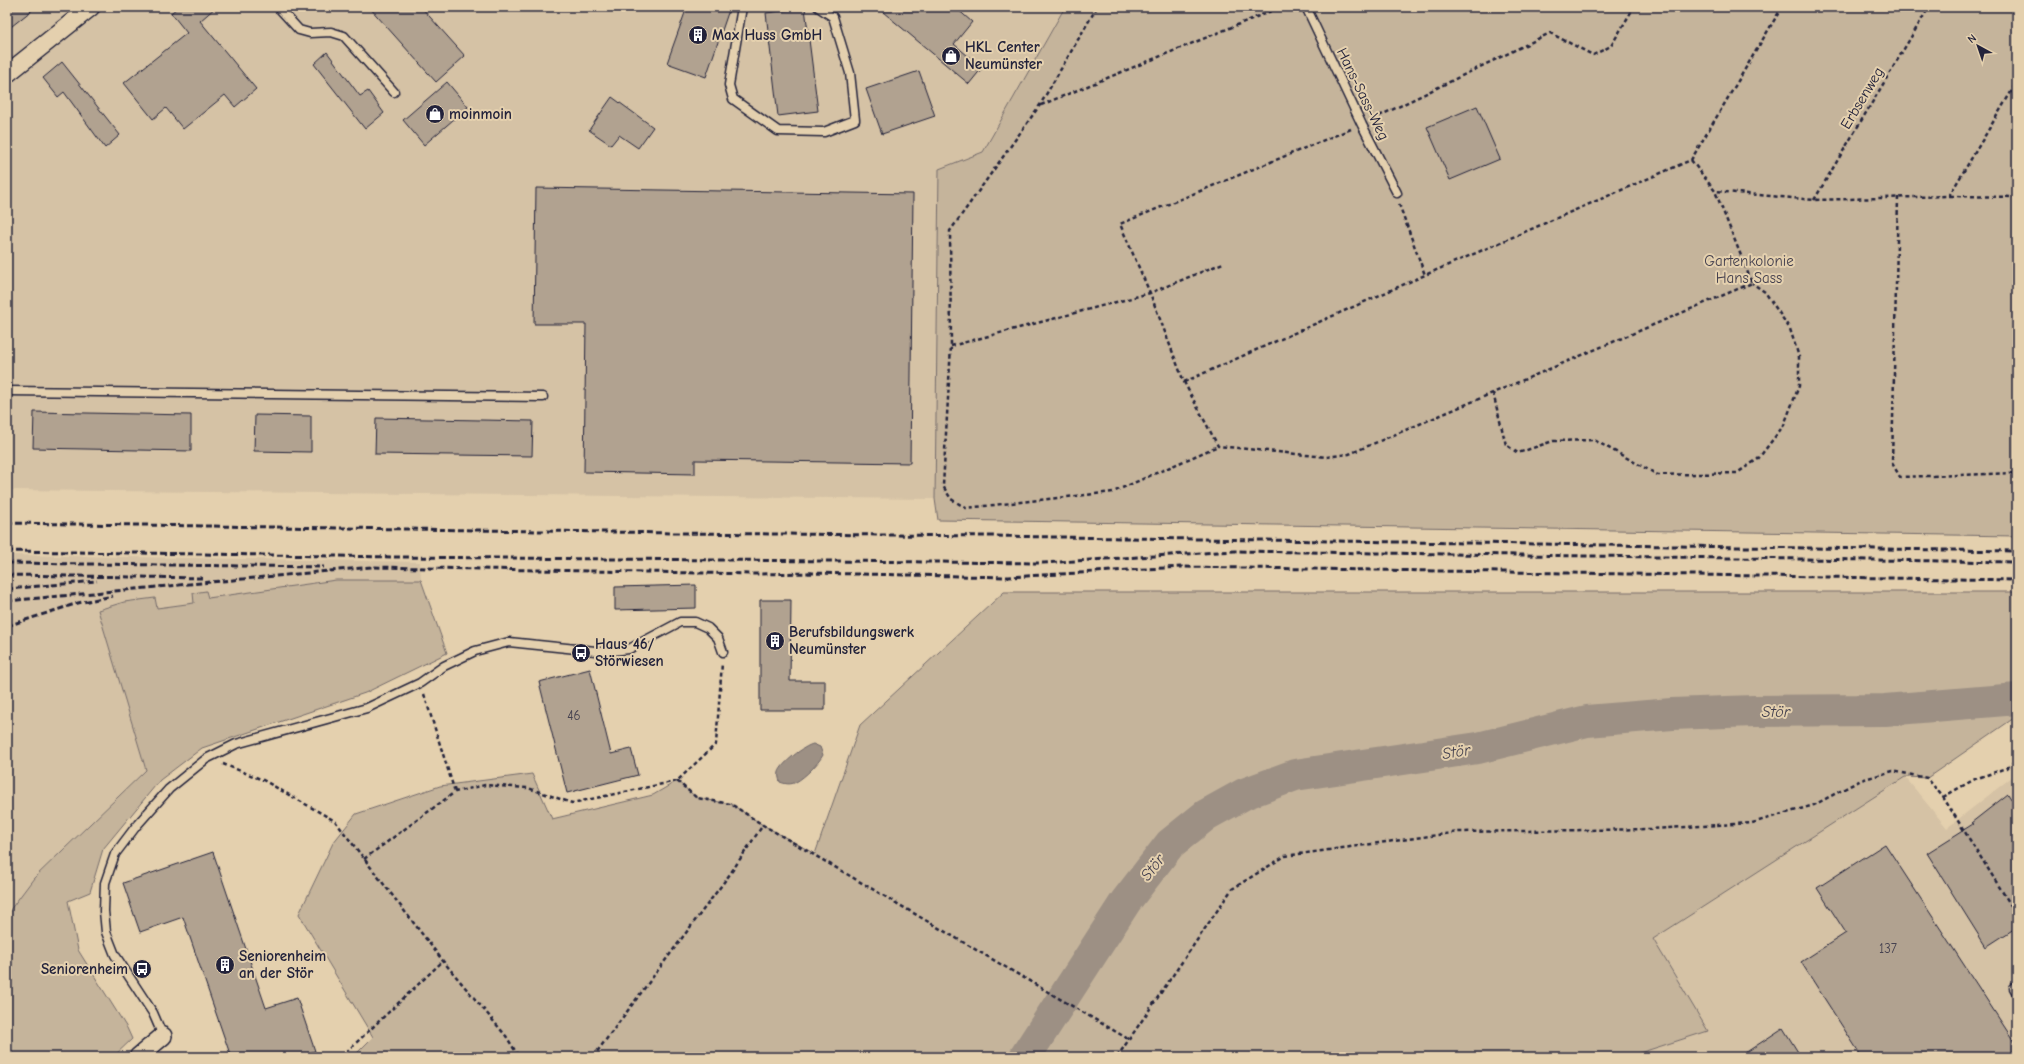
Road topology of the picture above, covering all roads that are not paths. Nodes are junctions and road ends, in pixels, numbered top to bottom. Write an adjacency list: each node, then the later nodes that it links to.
1 (91, 7): 6 (street)
2 (278, 7): 7 (lane)
3 (742, 7): 4 (lane)
4 (818, 7)
5 (1306, 7): 8 (lane, Hans-Sass-Weg)
6 (7, 74)
7 (394, 92)
8 (1397, 193)
9 (7, 390): 10 (lane)
10 (544, 397)
11 (723, 652): 12 (lane)
12 (163, 1036): 13 (street)
13 (138, 1057)

